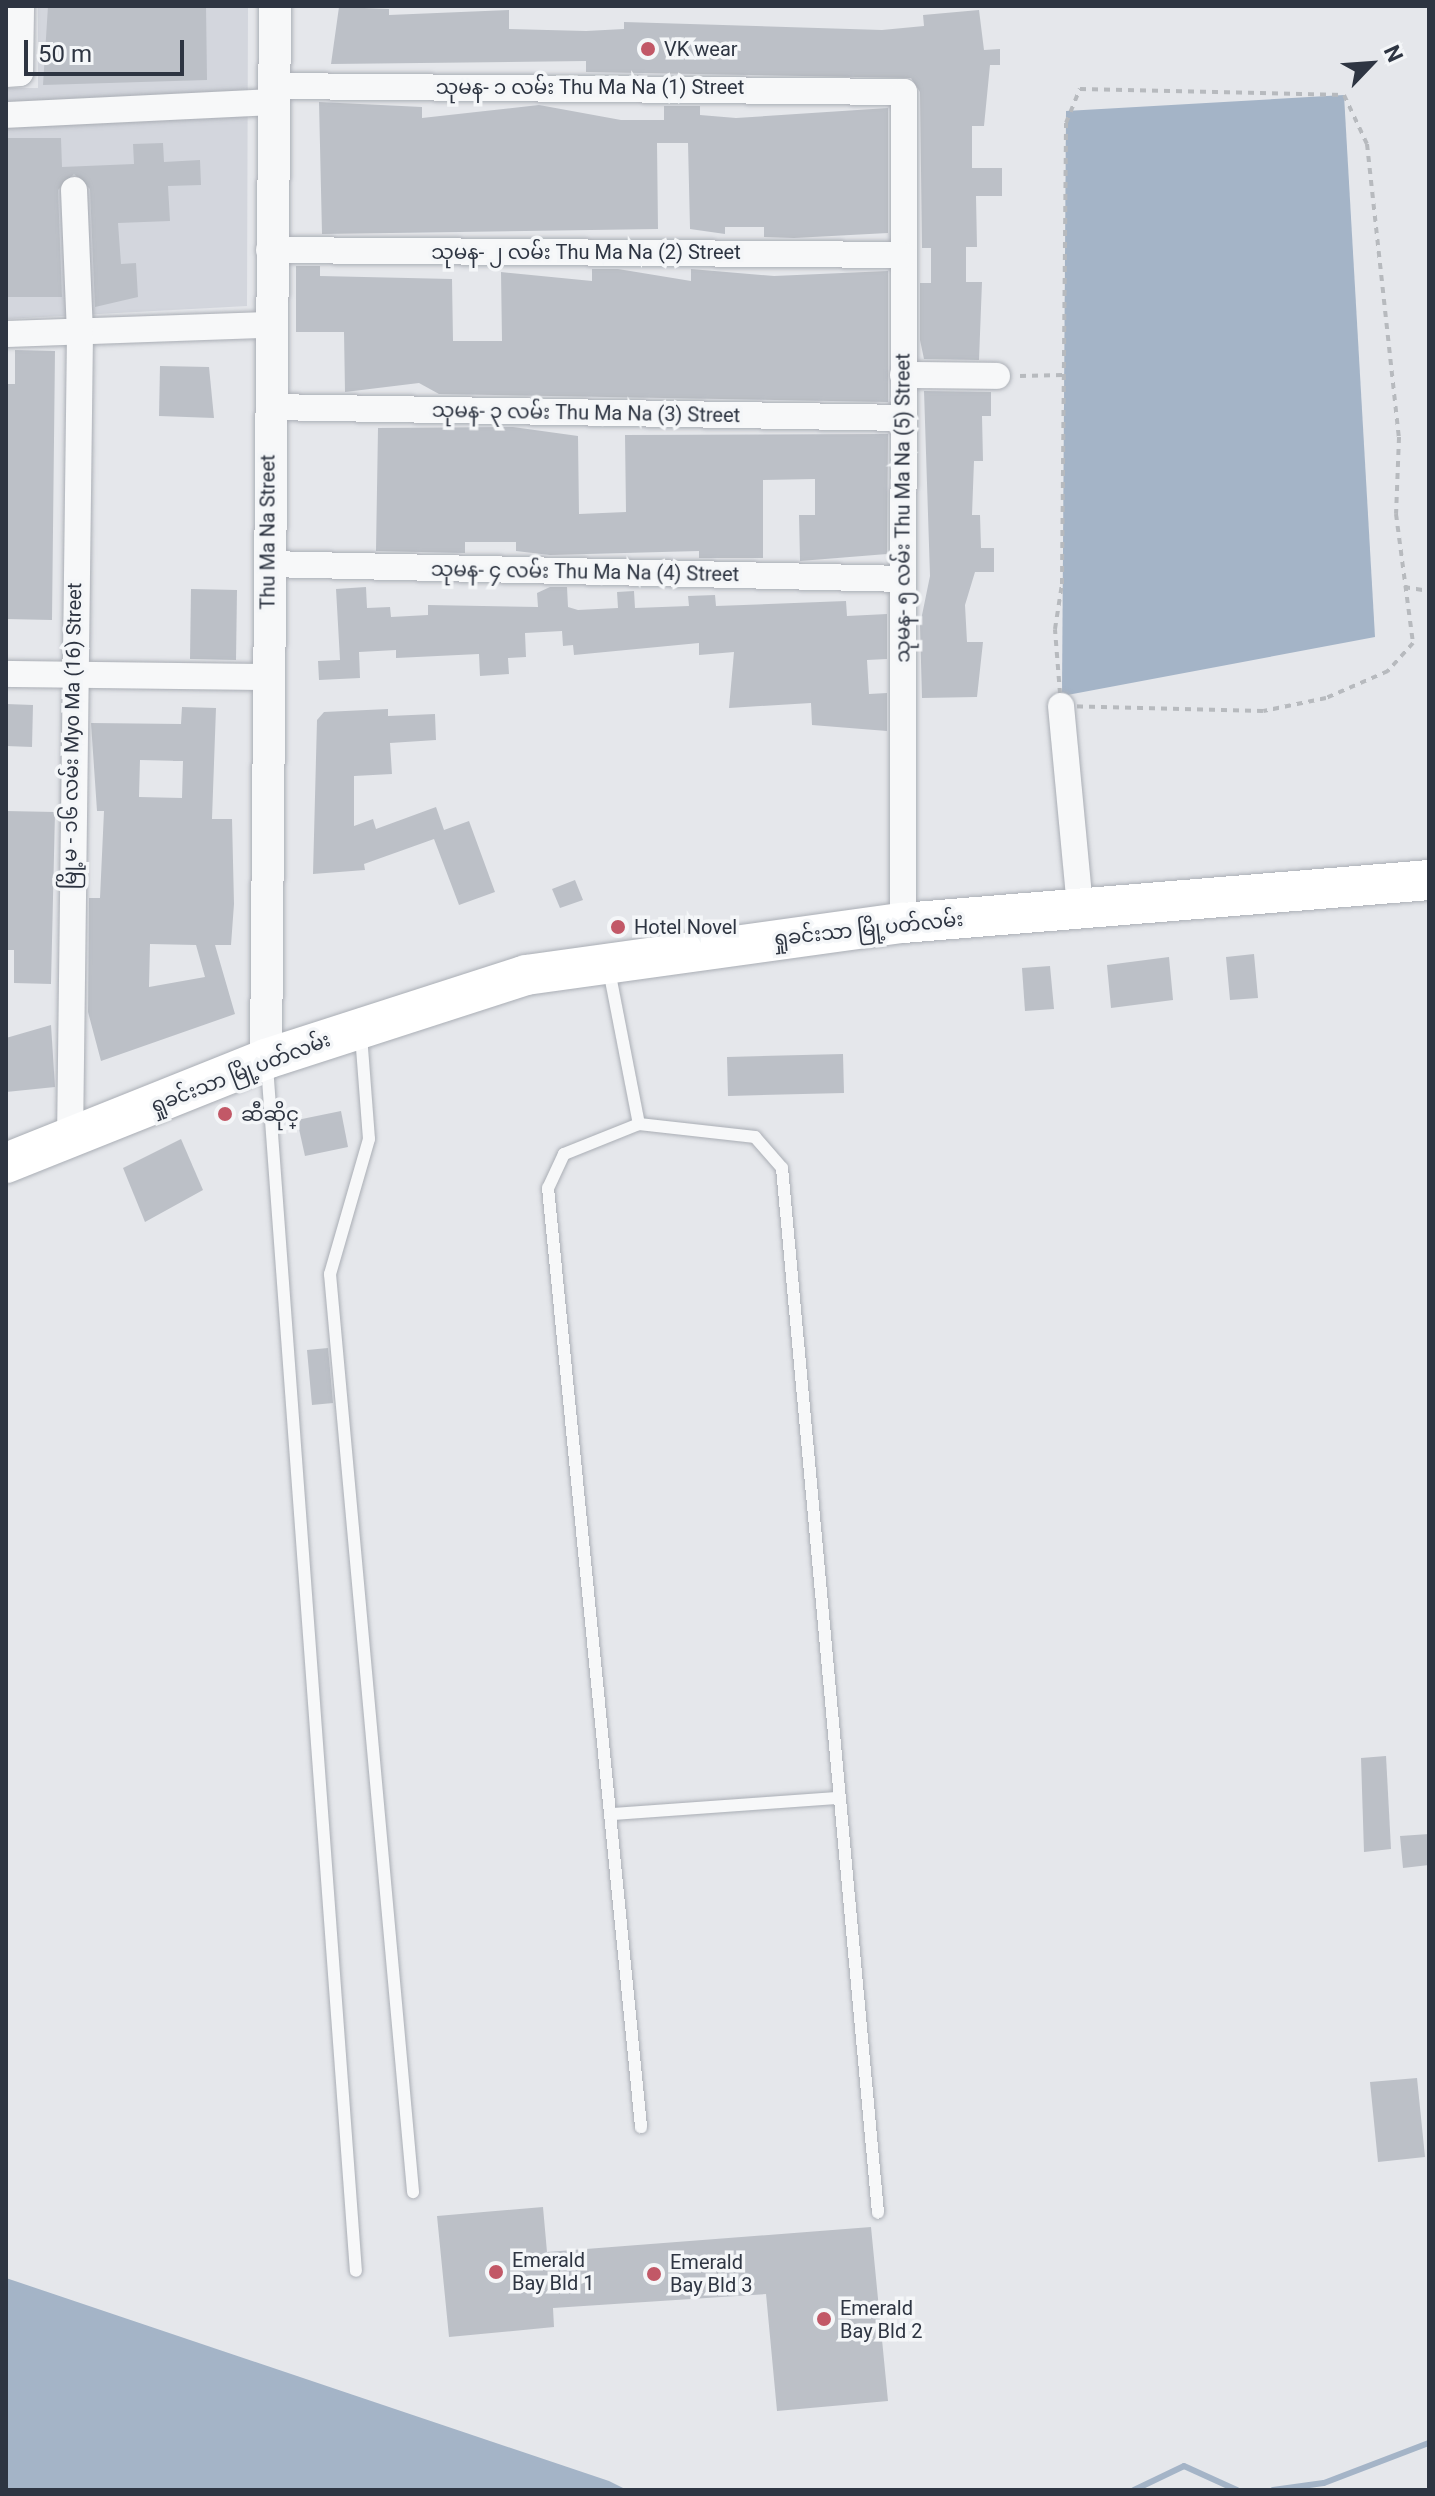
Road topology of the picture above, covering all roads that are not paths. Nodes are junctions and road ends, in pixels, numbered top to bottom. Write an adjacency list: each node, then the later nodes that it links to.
1 (21, 6): 3 (street)
2 (275, 6): 5 (street, Thu Ma Na Street)
3 (6, 74)
4 (904, 92): 5 (street, သုမန- ၁ လမ်း Thu Ma Na (1) Street); 9 (street, သုမန- ၅ လမ်း Thu Ma Na (5) Street)
5 (276, 94): 6 (street, သုမန- ၁ လမ်း Thu Ma Na (1) Street); 8 (street, Thu Ma Na Street)
6 (6, 115)
7 (74, 190): 11 (street, မြို့မ - ၁၆ လမ်း Myo Ma (16) Street)
8 (269, 250): 9 (street, သုမန- ၂ လမ်း Thu Ma Na (2) Street); 10 (street, Thu Ma Na Street)
9 (903, 255): 13 (street, သုမန- ၅ လမ်း Thu Ma Na (5) Street)
10 (269, 325): 11 (street); 15 (street, Thu Ma Na Street)
11 (80, 333): 12 (street); 20 (street, မြို့မ - ၁၆ လမ်း Myo Ma (16) Street)
12 (6, 334)
13 (903, 375): 14 (street); 16 (street, သုမန- ၅ လမ်း Thu Ma Na (5) Street)
14 (997, 376)
15 (269, 407): 16 (street, သုမန- ၃ လမ်း Thu Ma Na (3) Street); 17 (street, Thu Ma Na Street)
16 (903, 418): 18 (street, သုမန- ၅ လမ်း Thu Ma Na (5) Street)
17 (268, 564): 18 (street, သုမန- ၄ လမ်း Thu Ma Na (4) Street); 21 (street, Thu Ma Na Street)
18 (903, 579): 25 (street, သုမန- ၅ လမ်း Thu Ma Na (5) Street)
19 (6, 674): 20 (street)
20 (71, 675): 21 (street); 30 (street, မြို့မ - ၁၆ လမ်း Myo Ma (16) Street)
21 (269, 677): 28 (street, Thu Ma Na Street)
22 (1061, 706): 24 (street)
23 (1429, 880): 24 (main road, ရှုခင်းသာ မြို့ပတ်လမ်း)
24 (1080, 908): 25 (main road, ရှုခင်းသာ မြို့ပတ်လမ်း)
25 (903, 923): 26 (main road, ရှုခင်းသာ မြို့ပတ်လမ်း)
26 (607, 959): 27 (main road, ရှုခင်းသာ မြို့ပတ်လမ်း); 29 (lane)
27 (360, 1028): 28 (main road, ရှုခင်းသာ မြို့ပတ်လမ်း); 35 (lane)
28 (266, 1059): 30 (main road, ရှုခင်းသာ မြို့ပတ်လမ်း); 37 (lane)
29 (639, 1124): 32 (lane); 33 (lane)
30 (70, 1140): 31 (main road, ရှုခင်းသာ မြို့ပတ်လမ်း)
31 (6, 1163)
32 (837, 1798): 33 (lane); 36 (lane)
33 (612, 1814): 34 (lane)
34 (641, 2127)
35 (413, 2192)
36 (878, 2213)
37 (356, 2271)

